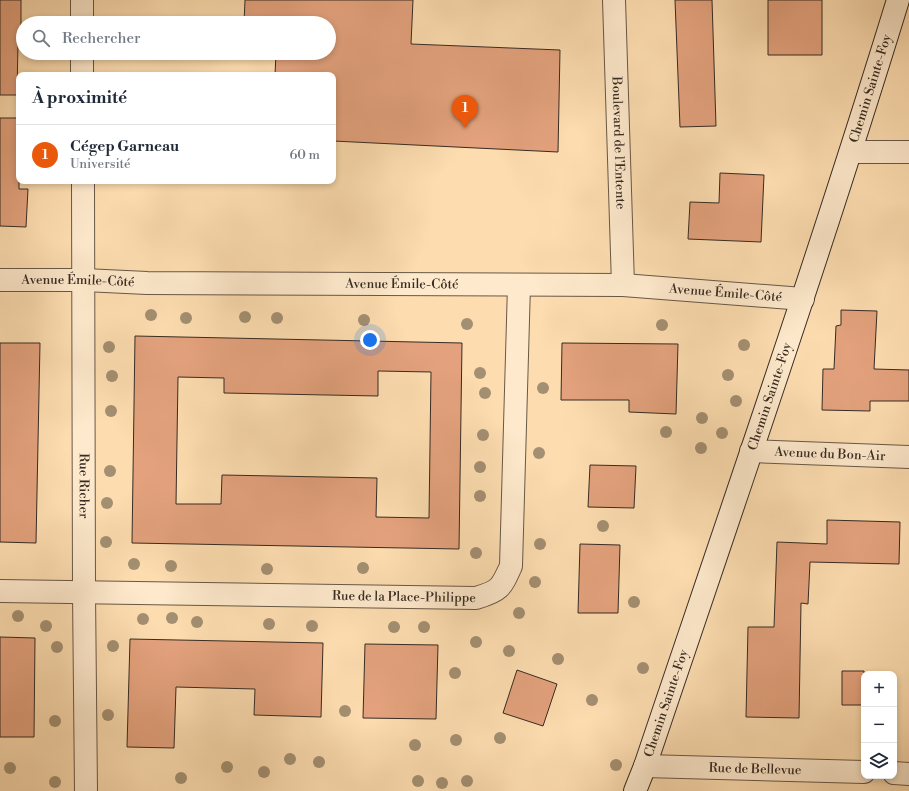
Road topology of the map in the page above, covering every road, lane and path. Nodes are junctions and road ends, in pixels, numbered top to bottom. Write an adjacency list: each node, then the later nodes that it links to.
1 (82, 0): 4 (street)
2 (614, 0): 13 (street, Boulevard de l'Entente)
3 (898, 0): 7 (street, Chemin Sainte-Foy)
4 (82, 16)
5 (82, 60): 6 (street)
6 (82, 72)
7 (852, 152): 8 (street); 14 (street, Chemin Sainte-Foy)
8 (909, 152)
9 (84, 184): 11 (street, Rue Richer)
10 (0, 280): 11 (street, Avenue Émile-Côté)
11 (84, 280): 12 (street, Avenue Émile-Côté); 18 (street, Rue Richer)
12 (519, 285): 13 (street, Avenue Émile-Côté); 18 (street, Rue de la Place-Philippe)
13 (623, 285): 14 (street, Avenue Émile-Côté)
14 (803, 299): 15 (street, Chemin Sainte-Foy)
15 (751, 451): 16 (street, Avenue du Bon-Air); 19 (street, Chemin Sainte-Foy)
16 (909, 457)
17 (0, 591): 18 (street, Rue de la Place-Philippe)
18 (84, 593): 23 (street, Rue Richer)
19 (645, 766): 20 (street, Rue de Bellevue); 24 (street, Chemin Sainte-Foy)
20 (861, 772)
21 (897, 773): 22 (street)
22 (909, 774)
23 (86, 791)
24 (635, 791)

